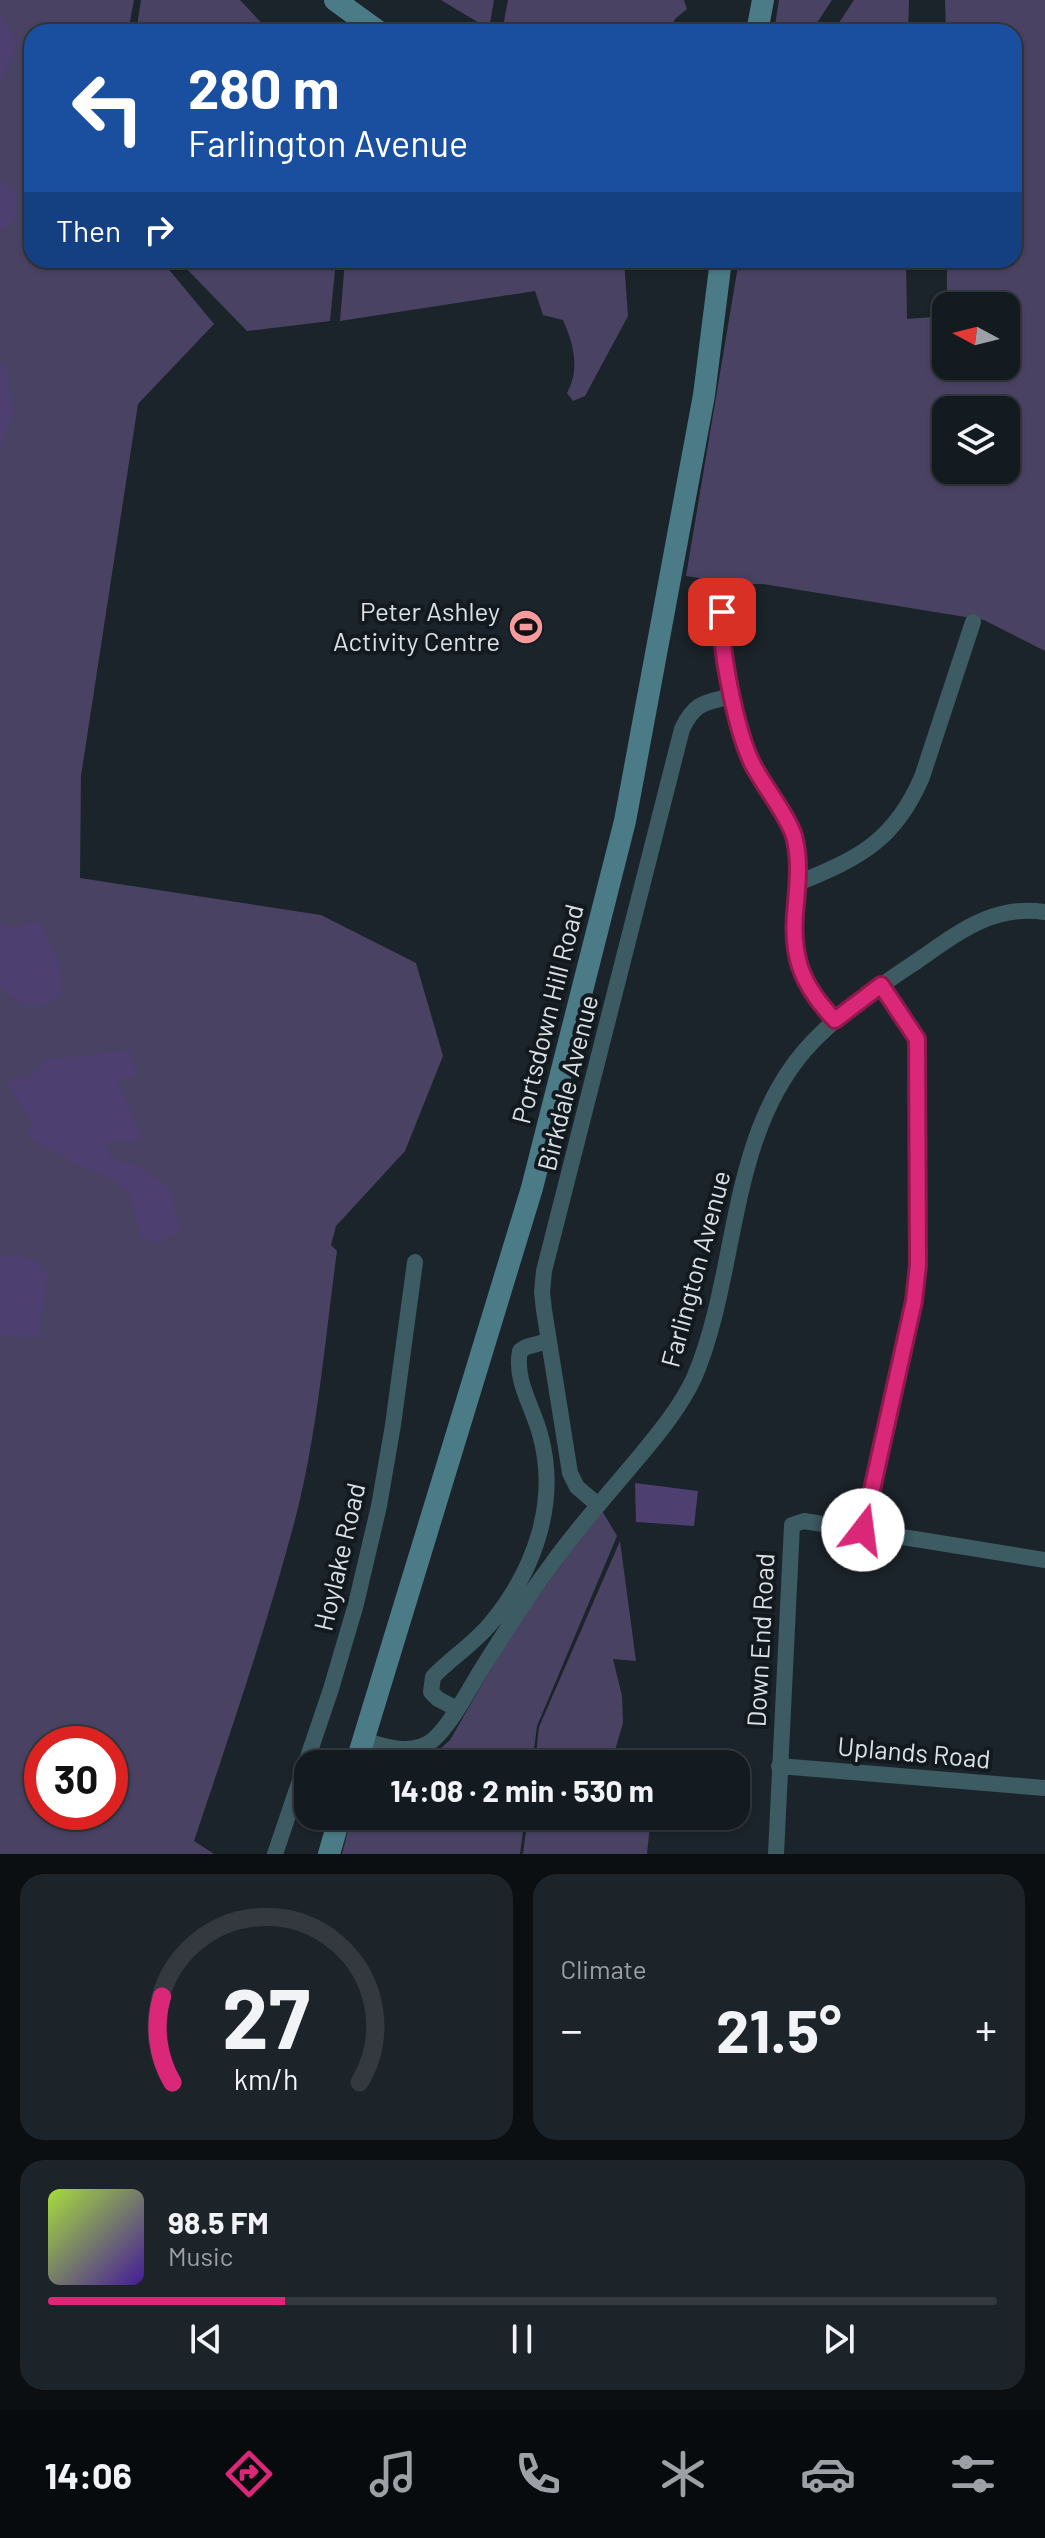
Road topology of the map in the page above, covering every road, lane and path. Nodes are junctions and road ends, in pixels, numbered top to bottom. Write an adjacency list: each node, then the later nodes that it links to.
1 (335, 0): 3 (main road)
2 (763, 0): 4 (main road)
3 (368, 24)
4 (758, 24)
5 (720, 268): 19 (main road, Portsdown Hill Road)
6 (723, 591): 8 (street)
7 (950, 632): 9 (street)
8 (732, 696): 9 (street); 14 (street, Birkdale Avenue)
9 (798, 883): 12 (street)
10 (1045, 912): 11 (street, Farlington Avenue)
11 (881, 985): 12 (street, Farlington Avenue); 16 (street)
12 (835, 1020): 15 (street, Farlington Avenue)
13 (415, 1262): 24 (street, Hoylake Road)
14 (548, 1341): 15 (street, Birkdale Avenue); 18 (street)
15 (598, 1505): 18 (street, Farlington Avenue)
16 (863, 1530): 17 (street); 21 (street, Down End Road)
17 (1045, 1560)
18 (457, 1709): 19 (street, Farlington Avenue)
19 (364, 1740): 20 (main road, Portsdown Hill Road)
20 (361, 1750)
21 (779, 1766): 22 (street, Uplands Road); 26 (street, Down End Road)
22 (1045, 1788)
23 (336, 1830): 25 (main road)
24 (275, 1854)
25 (329, 1854)
26 (776, 1854)

